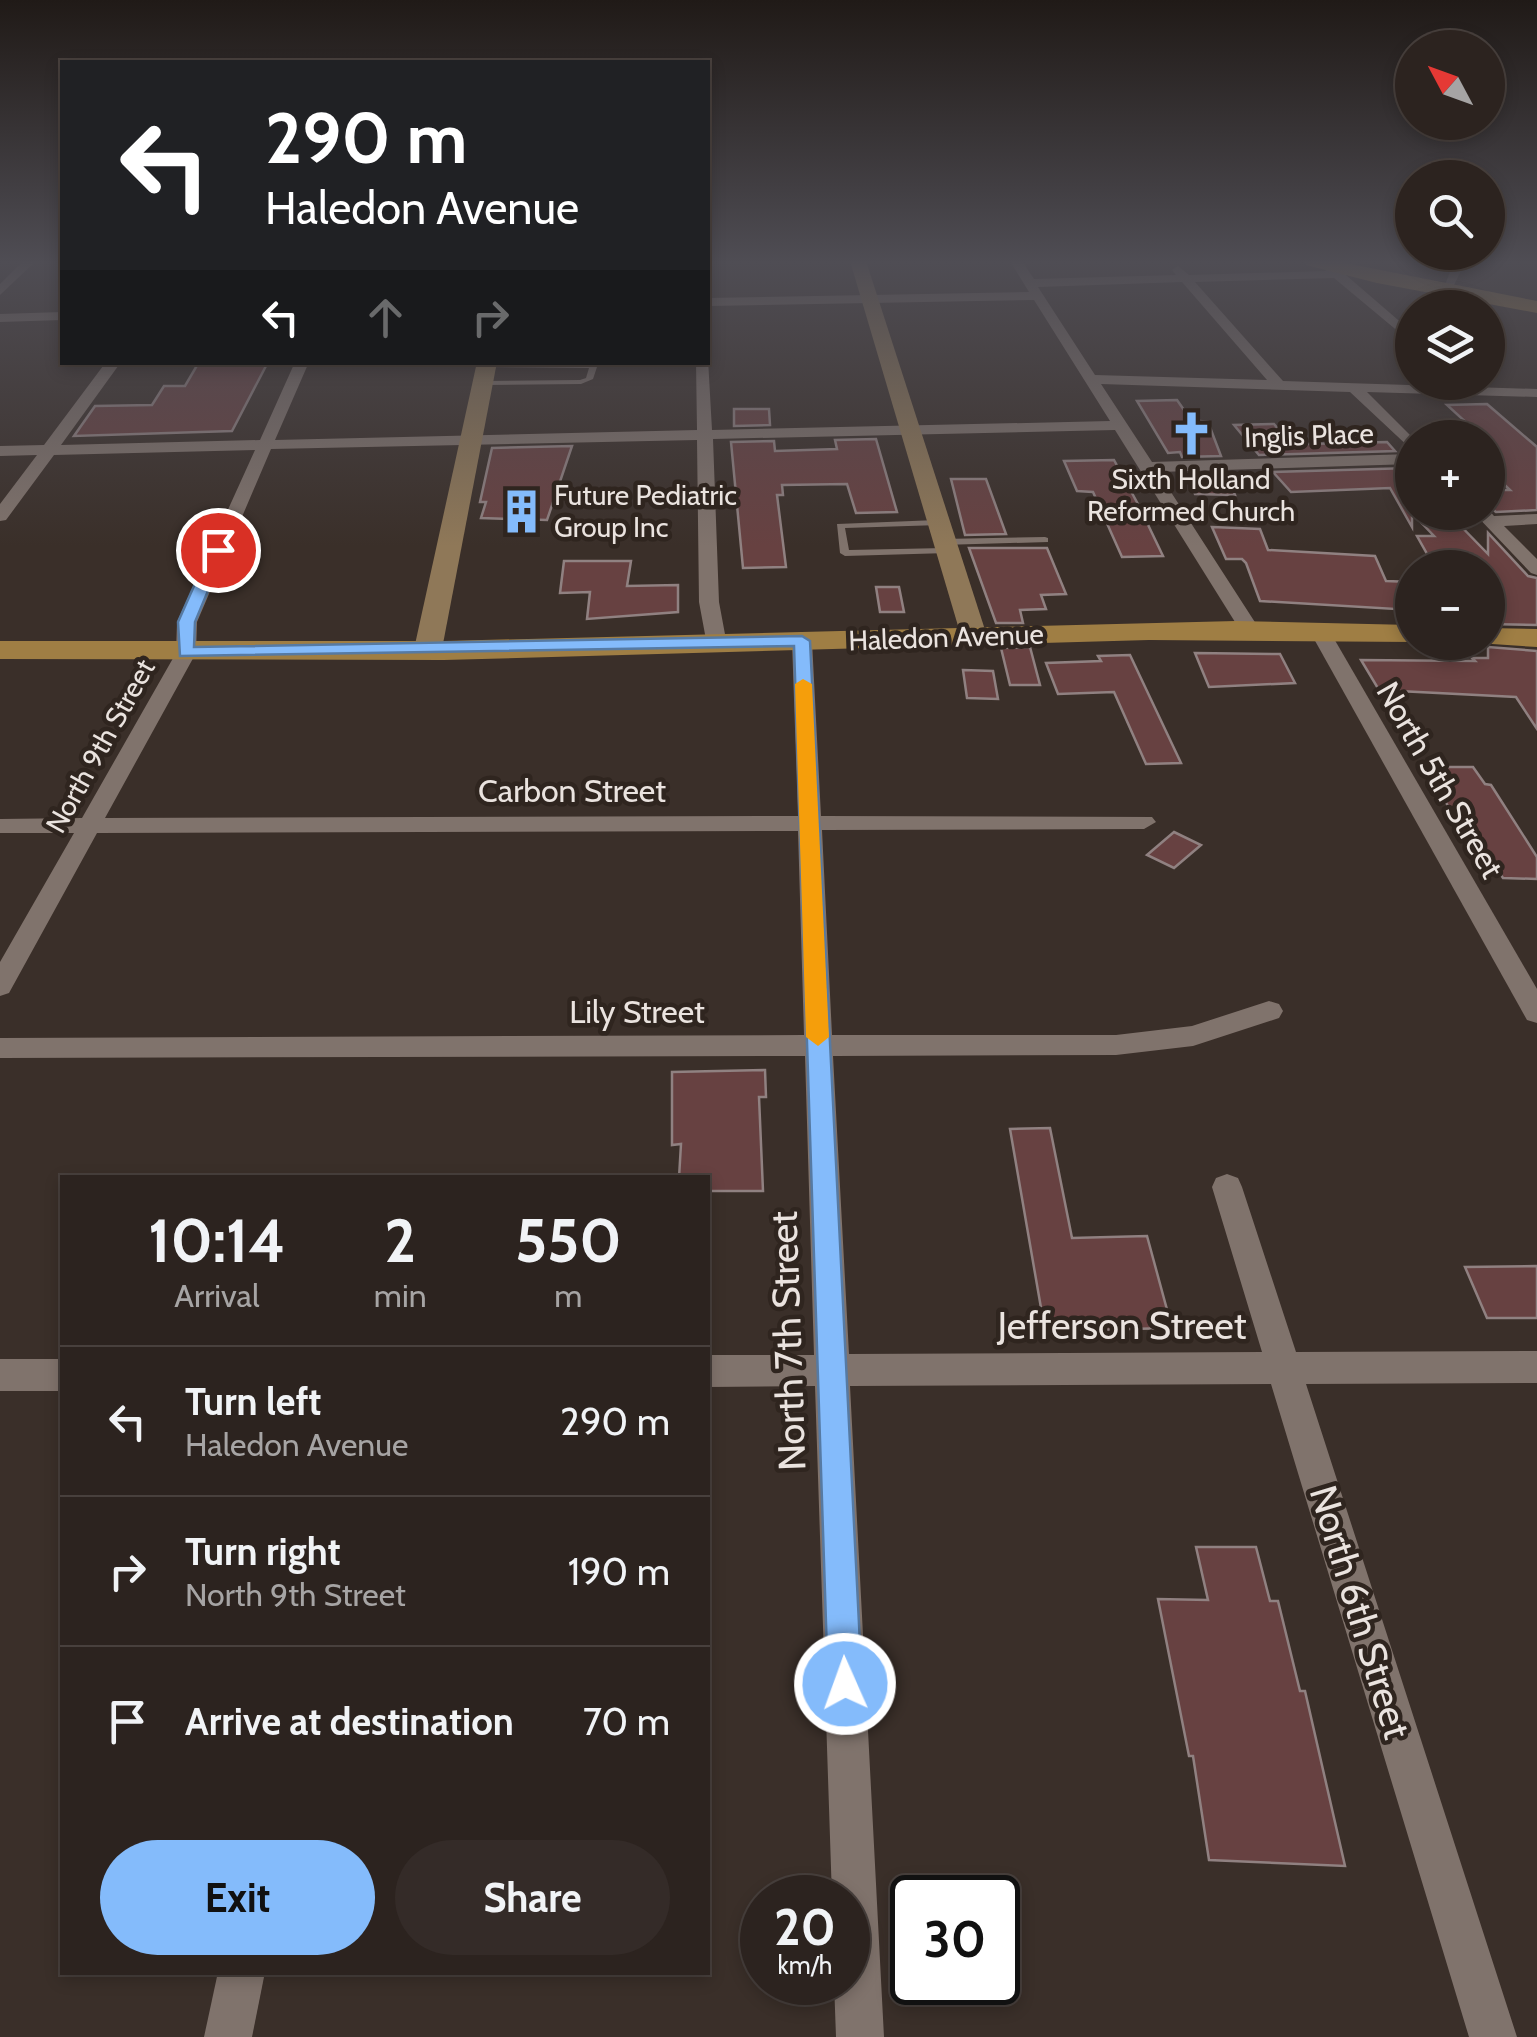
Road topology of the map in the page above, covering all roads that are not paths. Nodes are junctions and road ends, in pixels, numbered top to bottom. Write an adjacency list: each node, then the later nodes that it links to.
1 (888, 356): 16 (main road)
2 (1077, 356): 8 (street)
3 (1254, 356): 9 (street)
4 (112, 365): 20 (street)
5 (301, 365): 19 (street, North 9th Street)
6 (702, 365): 17 (street)
7 (486, 370): 7 (lane); 18 (main road)
8 (1092, 379): 9 (street); 14 (street)
9 (1279, 385): 10 (street)
10 (1355, 388): 11 (street); 15 (street)
11 (1395, 388)
12 (1505, 390): 13 (street)
13 (1537, 393)
14 (1121, 425): 16 (street); 23 (street)
15 (1395, 428)
16 (911, 429): 17 (street); 28 (main road)
17 (705, 433): 18 (street); 38 (street)
18 (474, 438): 19 (street); 39 (main road)
19 (264, 443): 20 (street); 41 (street, North 9th Street)
20 (50, 450): 21 (street); 24 (street)
21 (0, 451)
22 (1395, 460): 23 (street, Inglis Place)
23 (1148, 467): 31 (street)
24 (0, 516)
25 (1505, 517): 26 (street)
26 (1537, 519)
27 (1498, 530): 30 (street)
28 (942, 539): 28 (lane); 29 (lane); 34 (main road)
29 (1044, 540)
30 (1537, 569)
31 (1250, 630): 32 (main road, Haledon Avenue); 34 (main road, Haledon Avenue)
32 (1320, 630): 33 (main road, Haledon Avenue); 48 (street, North 5th Street)
33 (1395, 633)
34 (974, 636): 37 (main road, Haledon Avenue)
35 (1505, 637): 36 (main road)
36 (1537, 638)
37 (802, 641): 38 (main road, Haledon Avenue); 43 (street, North 7th Street)
38 (717, 645): 39 (main road, Haledon Avenue)
39 (428, 649): 41 (main road, Haledon Avenue)
40 (0, 650): 41 (main road, Haledon Avenue)
41 (186, 652): 45 (street, North 9th Street)
42 (1144, 822): 43 (street, Carbon Street)
43 (809, 823): 45 (street, Carbon Street); 49 (street, North 7th Street)
44 (0, 826): 45 (street, Carbon Street)
45 (91, 826): 46 (street, North 9th Street)
46 (0, 986)
47 (1268, 1011): 49 (street, Lily Street)
48 (1537, 1013)
49 (818, 1046): 50 (street, Lily Street); 54 (street, North 7th Street)
50 (0, 1048)
51 (1227, 1187): 52 (street, North 6th Street)
52 (1284, 1368): 53 (street, Jefferson Street); 54 (street, Jefferson Street); 61 (street, North 6th Street)
53 (1537, 1368)
54 (832, 1370): 55 (street, Jefferson Street); 60 (street, North 7th Street)
55 (710, 1371)
56 (0, 1375): 57 (street)
57 (60, 1375)
58 (241, 1975): 59 (street)
59 (228, 2037)
60 (860, 2037)
61 (1493, 2037)

